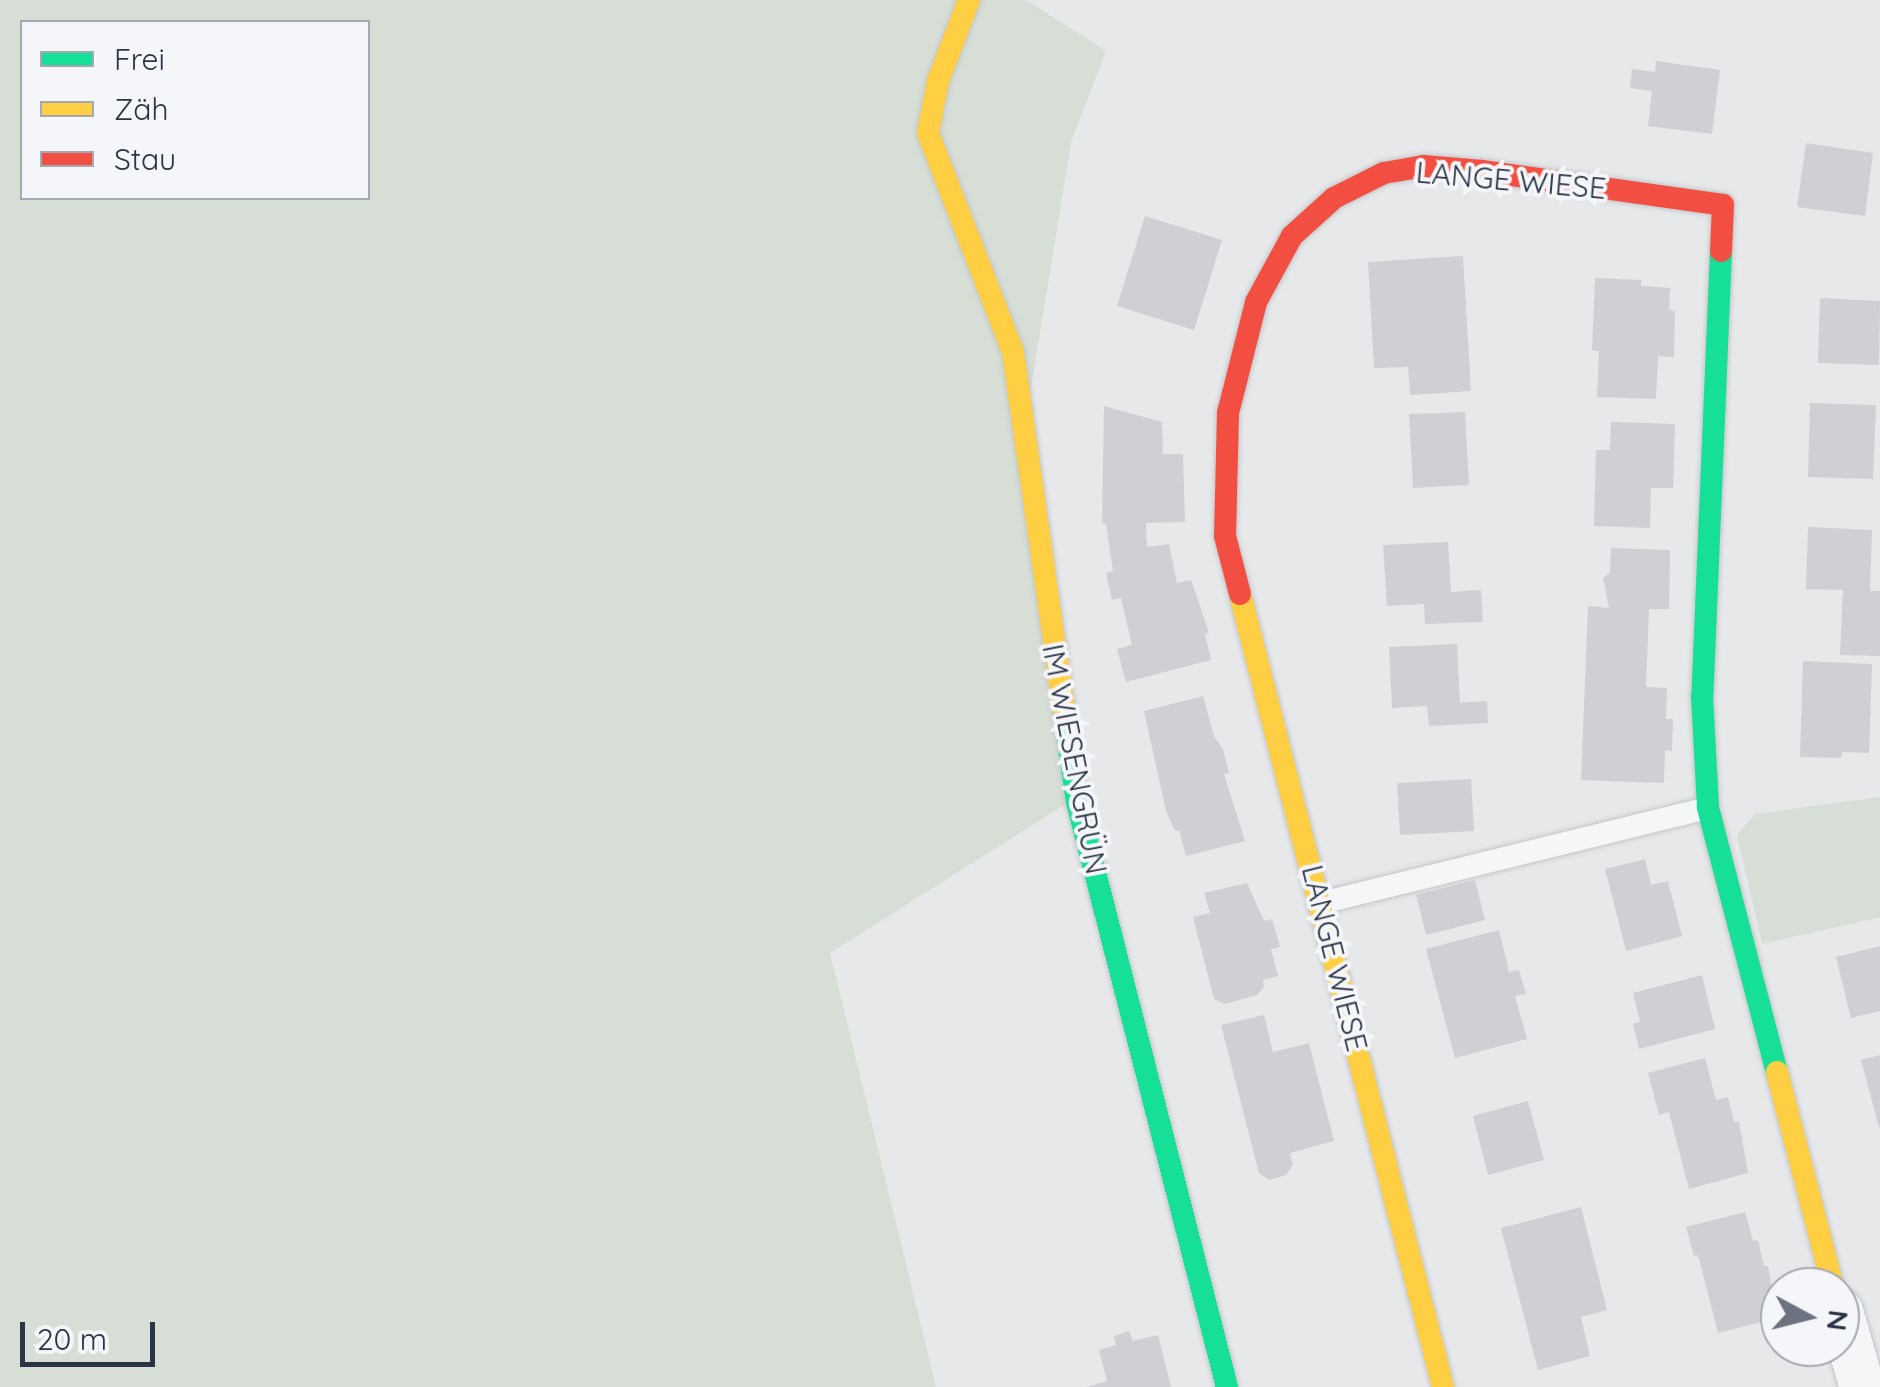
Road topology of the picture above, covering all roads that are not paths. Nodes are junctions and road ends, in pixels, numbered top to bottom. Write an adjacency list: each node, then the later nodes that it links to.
1 (969, 0): 5 (street, IM WIESENGRÜN)
2 (1708, 808): 3 (lane); 3 (street, LANGE WIESE); 4 (street, LANGE WIESE)
3 (1322, 903): 6 (street, LANGE WIESE)
4 (1828, 1267)
5 (1227, 1387)
6 (1443, 1387)

